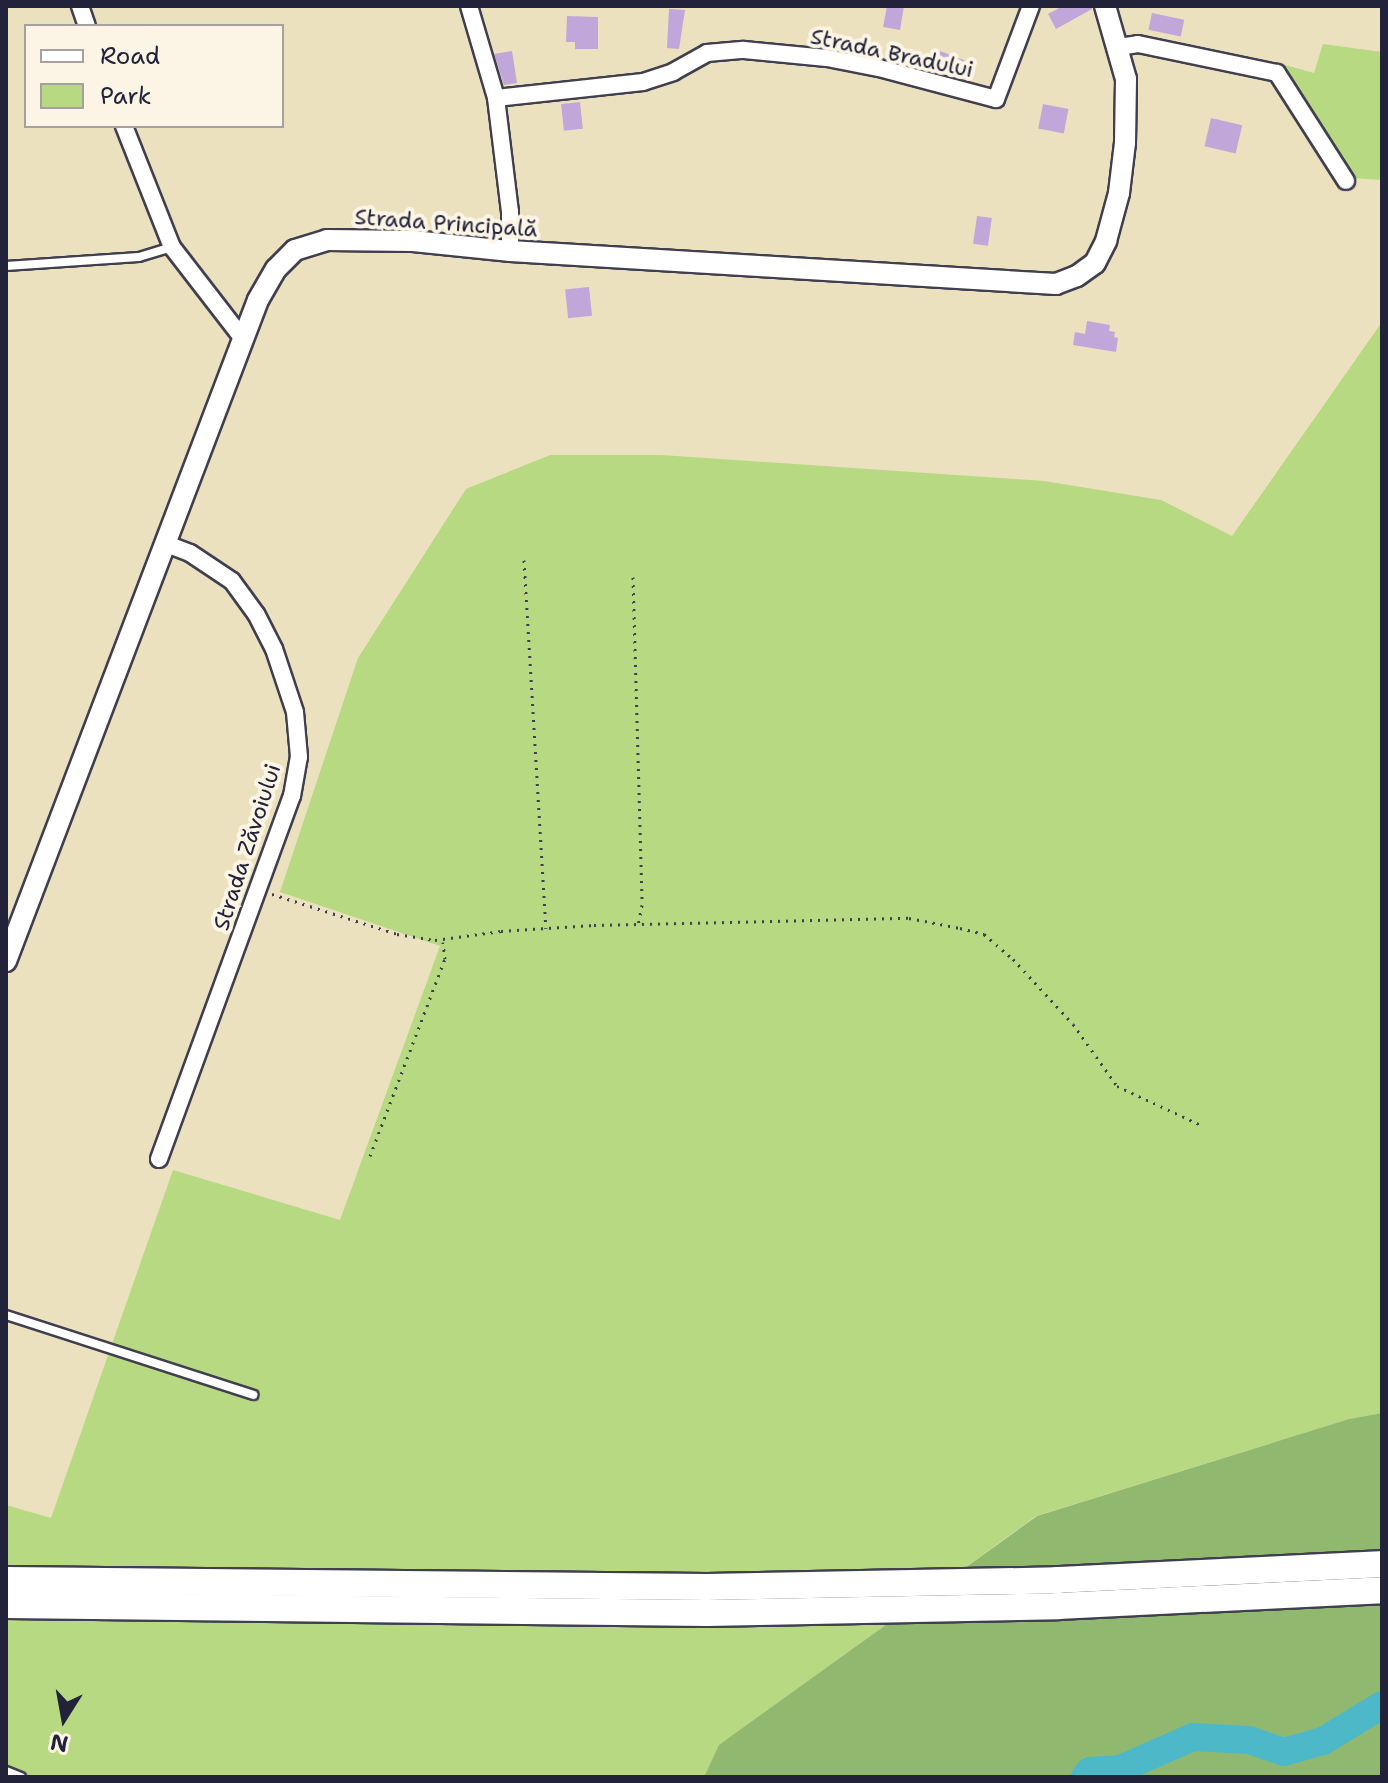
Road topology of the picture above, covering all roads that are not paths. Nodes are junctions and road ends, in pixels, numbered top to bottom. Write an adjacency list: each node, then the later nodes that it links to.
1 (469, 6): 5 (street)
2 (1031, 6): 5 (street, Strada Bradului)
3 (1105, 6): 4 (street, Strada Principală)
4 (1119, 47): 7 (street); 9 (street, Strada Principală)
5 (496, 98): 9 (street)
6 (125, 128): 8 (street)
7 (1346, 181)
8 (172, 247): 10 (lane); 11 (street)
9 (510, 251): 11 (street, Strada Principală)
10 (6, 266)
11 (243, 339): 12 (street, Strada Principală)
12 (164, 543): 13 (street, Strada Principală); 14 (street, Strada Zăvoiului)
13 (6, 961)
14 (159, 1159)
15 (6, 1315): 16 (lane)
16 (253, 1395)
17 (1382, 1564): 18 (highway)
18 (6, 1580)
19 (1382, 1590): 20 (highway)
20 (6, 1605)
21 (6, 1771): 22 (lane)
22 (21, 1777)

